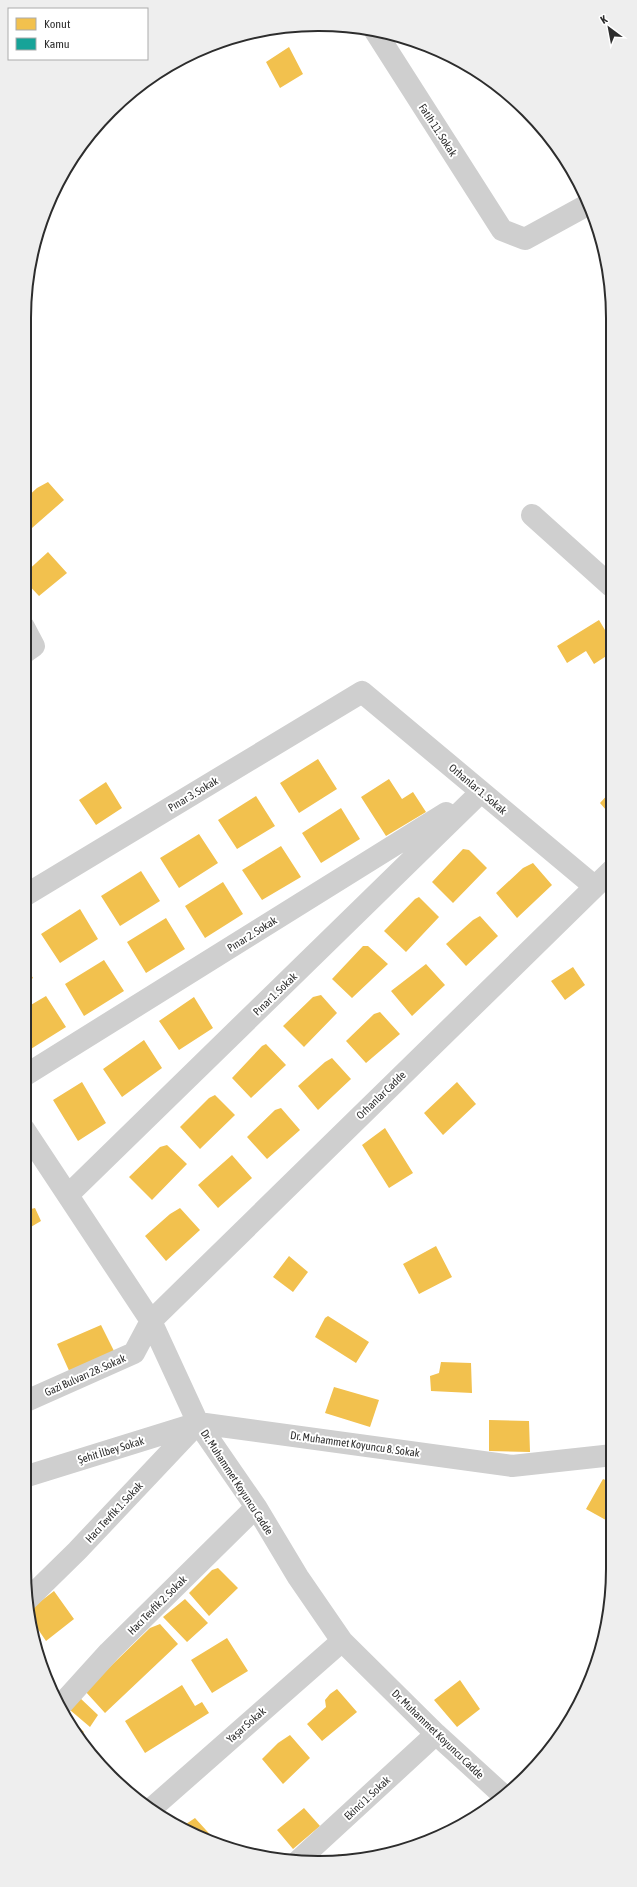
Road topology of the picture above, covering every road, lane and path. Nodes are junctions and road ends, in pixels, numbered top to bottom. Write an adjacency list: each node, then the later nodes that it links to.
1 (379, 38): 2 (street, Fatih 11. Sokak)
2 (584, 207)
3 (532, 515): 4 (street)
4 (606, 582)
5 (362, 692): 6 (street, Orhanlar 1. Sokak); 9 (street, Pınar 3. Sokak)
6 (481, 792): 8 (street, Orhanlar 1. Sokak); 10 (street, Pınar 2. Sokak); 12 (street, Pınar 1. Sokak)
7 (606, 875): 8 (street, Orhanlar Cadde)
8 (594, 886): 13 (street, Orhanlar Cadde)
9 (31, 892)
10 (31, 1072)
11 (31, 1140): 12 (street, Dr. Muhammet Koyuncu Cadde)
12 (68, 1196): 13 (street, Dr. Muhammet Koyuncu Cadde)
13 (151, 1321): 14 (street, Gazi Bulvarı 28. Sokak); 15 (street, Dr. Muhammet Koyuncu Cadde)
14 (31, 1399)
15 (198, 1423): 16 (street, Dr. Muhammet Koyuncu 8. Sokak); 17 (street, Şehit İlbey Sokak); 18 (street, Dr. Muhammet Koyuncu Cadde); 19 (street, Hacı Tevfik 1. Sokak)
16 (606, 1456)
17 (31, 1475)
18 (256, 1507): 20 (street, Dr. Muhammet Koyuncu Cadde); 21 (street, Hacı Tevfik 2. Sokak)
19 (32, 1595)
20 (342, 1641): 22 (street, Dr. Muhammet Koyuncu Cadde); 24 (street, Yaşar Sokak)
21 (64, 1702)
22 (436, 1734): 23 (street, Dr. Muhammet Koyuncu Cadde); 25 (street, Ekinci 1. Sokak)
23 (500, 1792)
24 (155, 1805)
25 (304, 1855)

